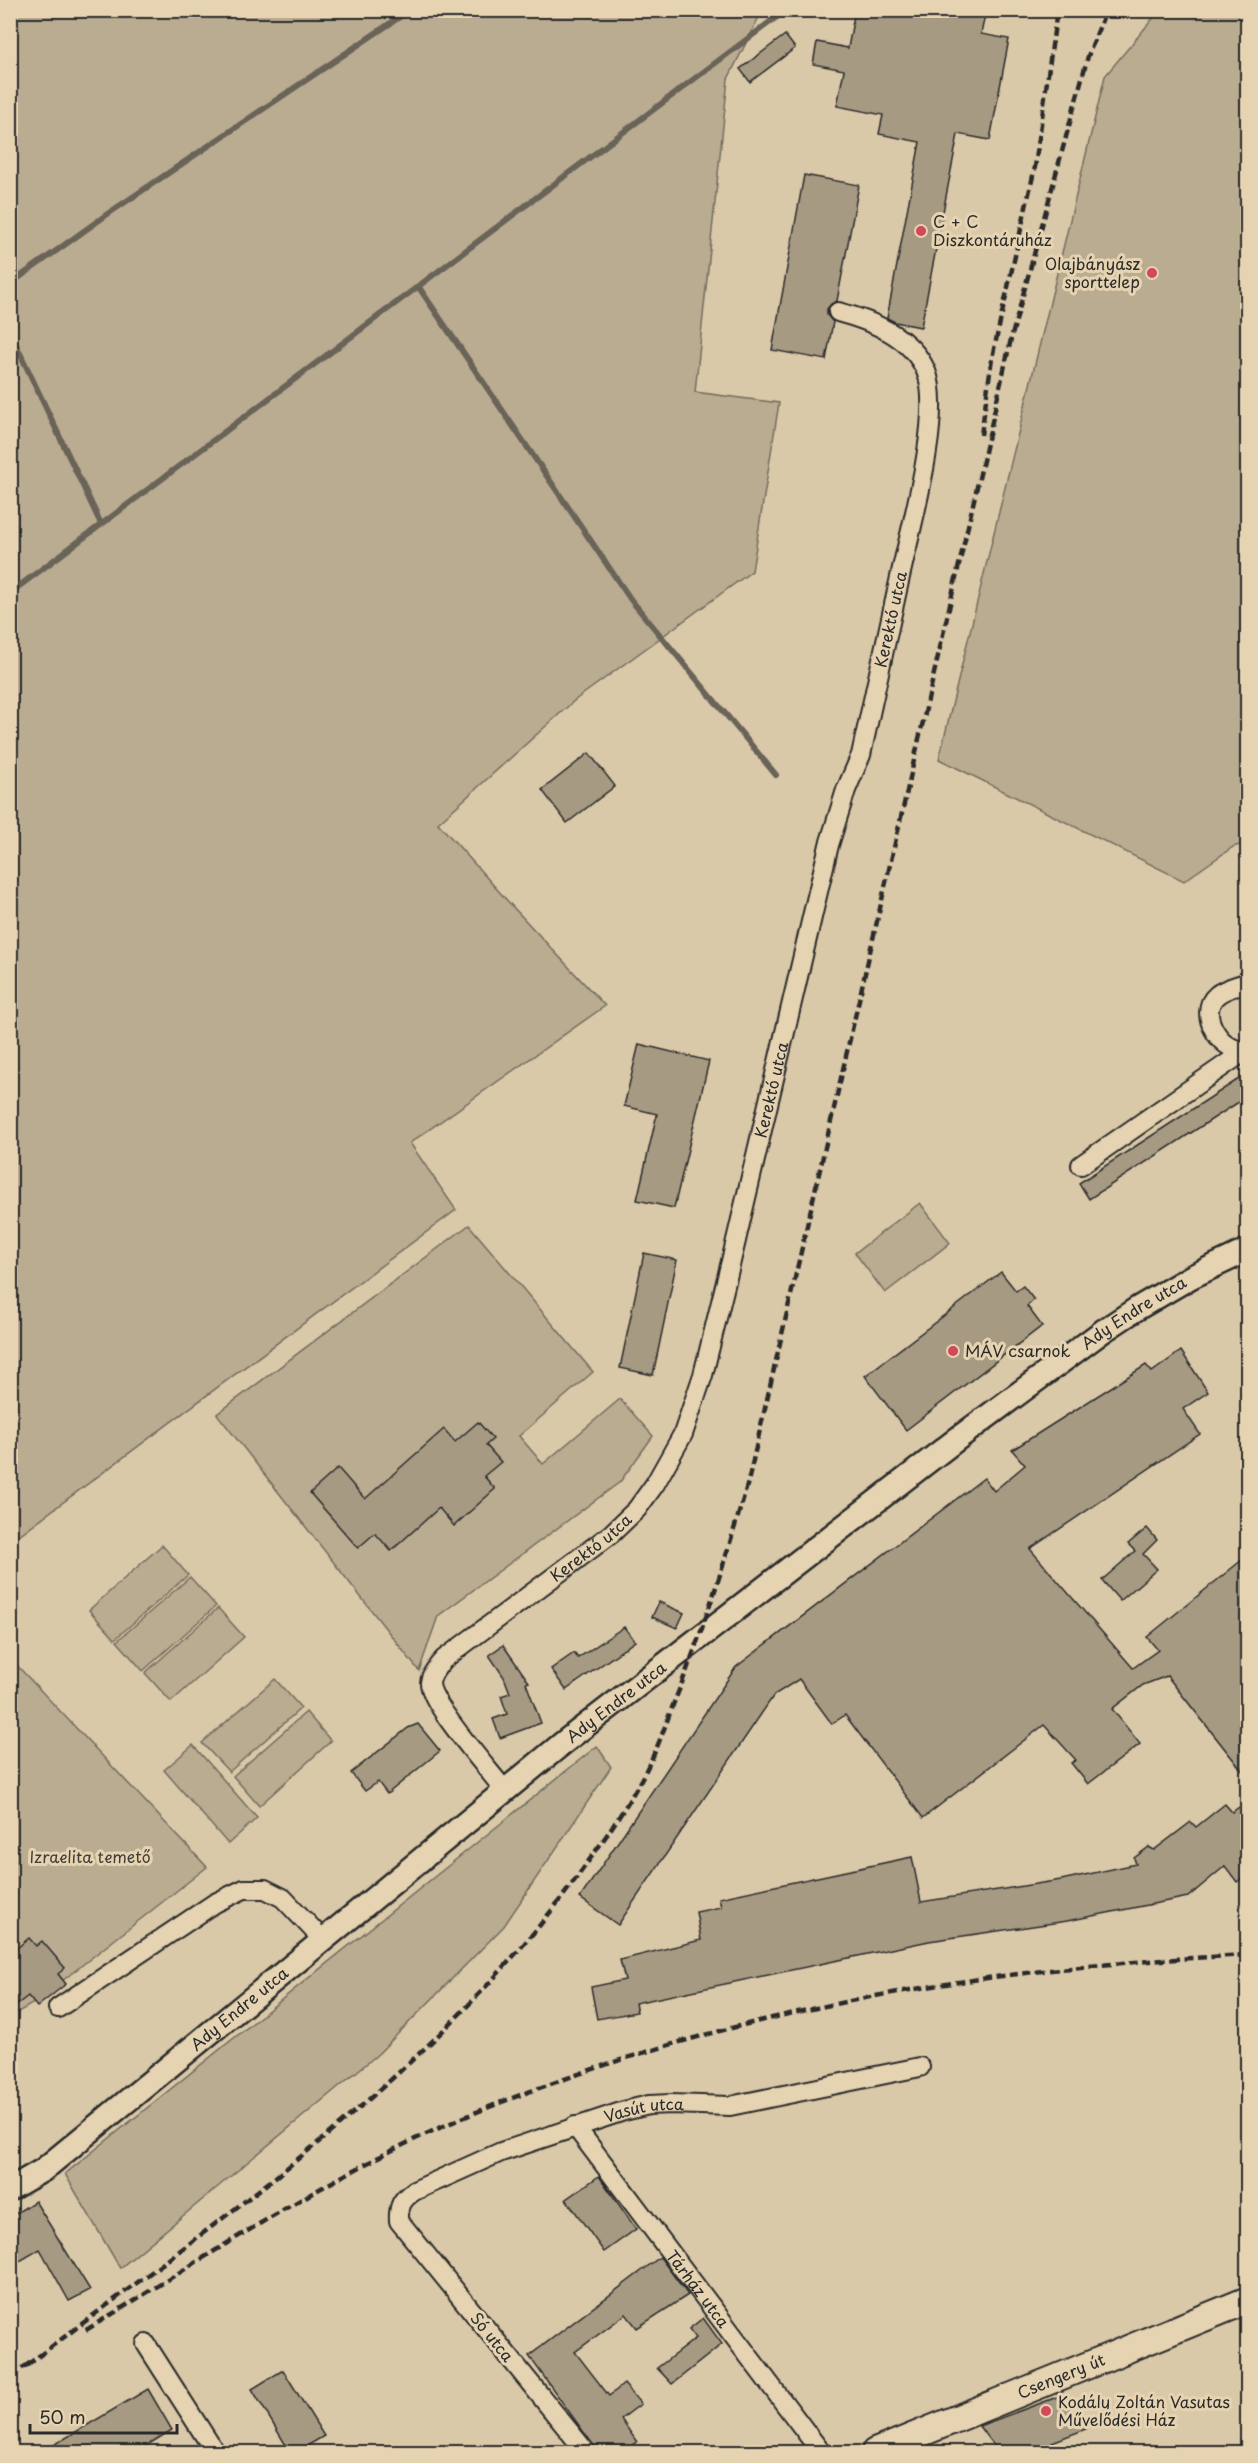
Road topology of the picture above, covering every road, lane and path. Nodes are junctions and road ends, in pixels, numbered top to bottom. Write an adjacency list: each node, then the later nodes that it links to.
1 (838, 312): 6 (street, Kerektó utca)
2 (1248, 982): 3 (street)
3 (1246, 1051): 4 (street)
4 (1081, 1165)
5 (1248, 1250): 6 (street, Ady Endre utca)
6 (505, 1791): 7 (street, Ady Endre utca)
7 (323, 1940): 8 (street); 11 (street, Ady Endre utca)
8 (58, 2007)
9 (920, 2067): 10 (street, Vasút utca)
10 (575, 2126): 12 (street, Vasút utca); 17 (street, Tárház utca)
11 (10, 2189)
12 (399, 2221): 16 (street, Só utca)
13 (1248, 2300): 18 (main road, Csengery út)
14 (146, 2344): 15 (street)
15 (215, 2452)
16 (586, 2452)
17 (820, 2452)
18 (874, 2452)

